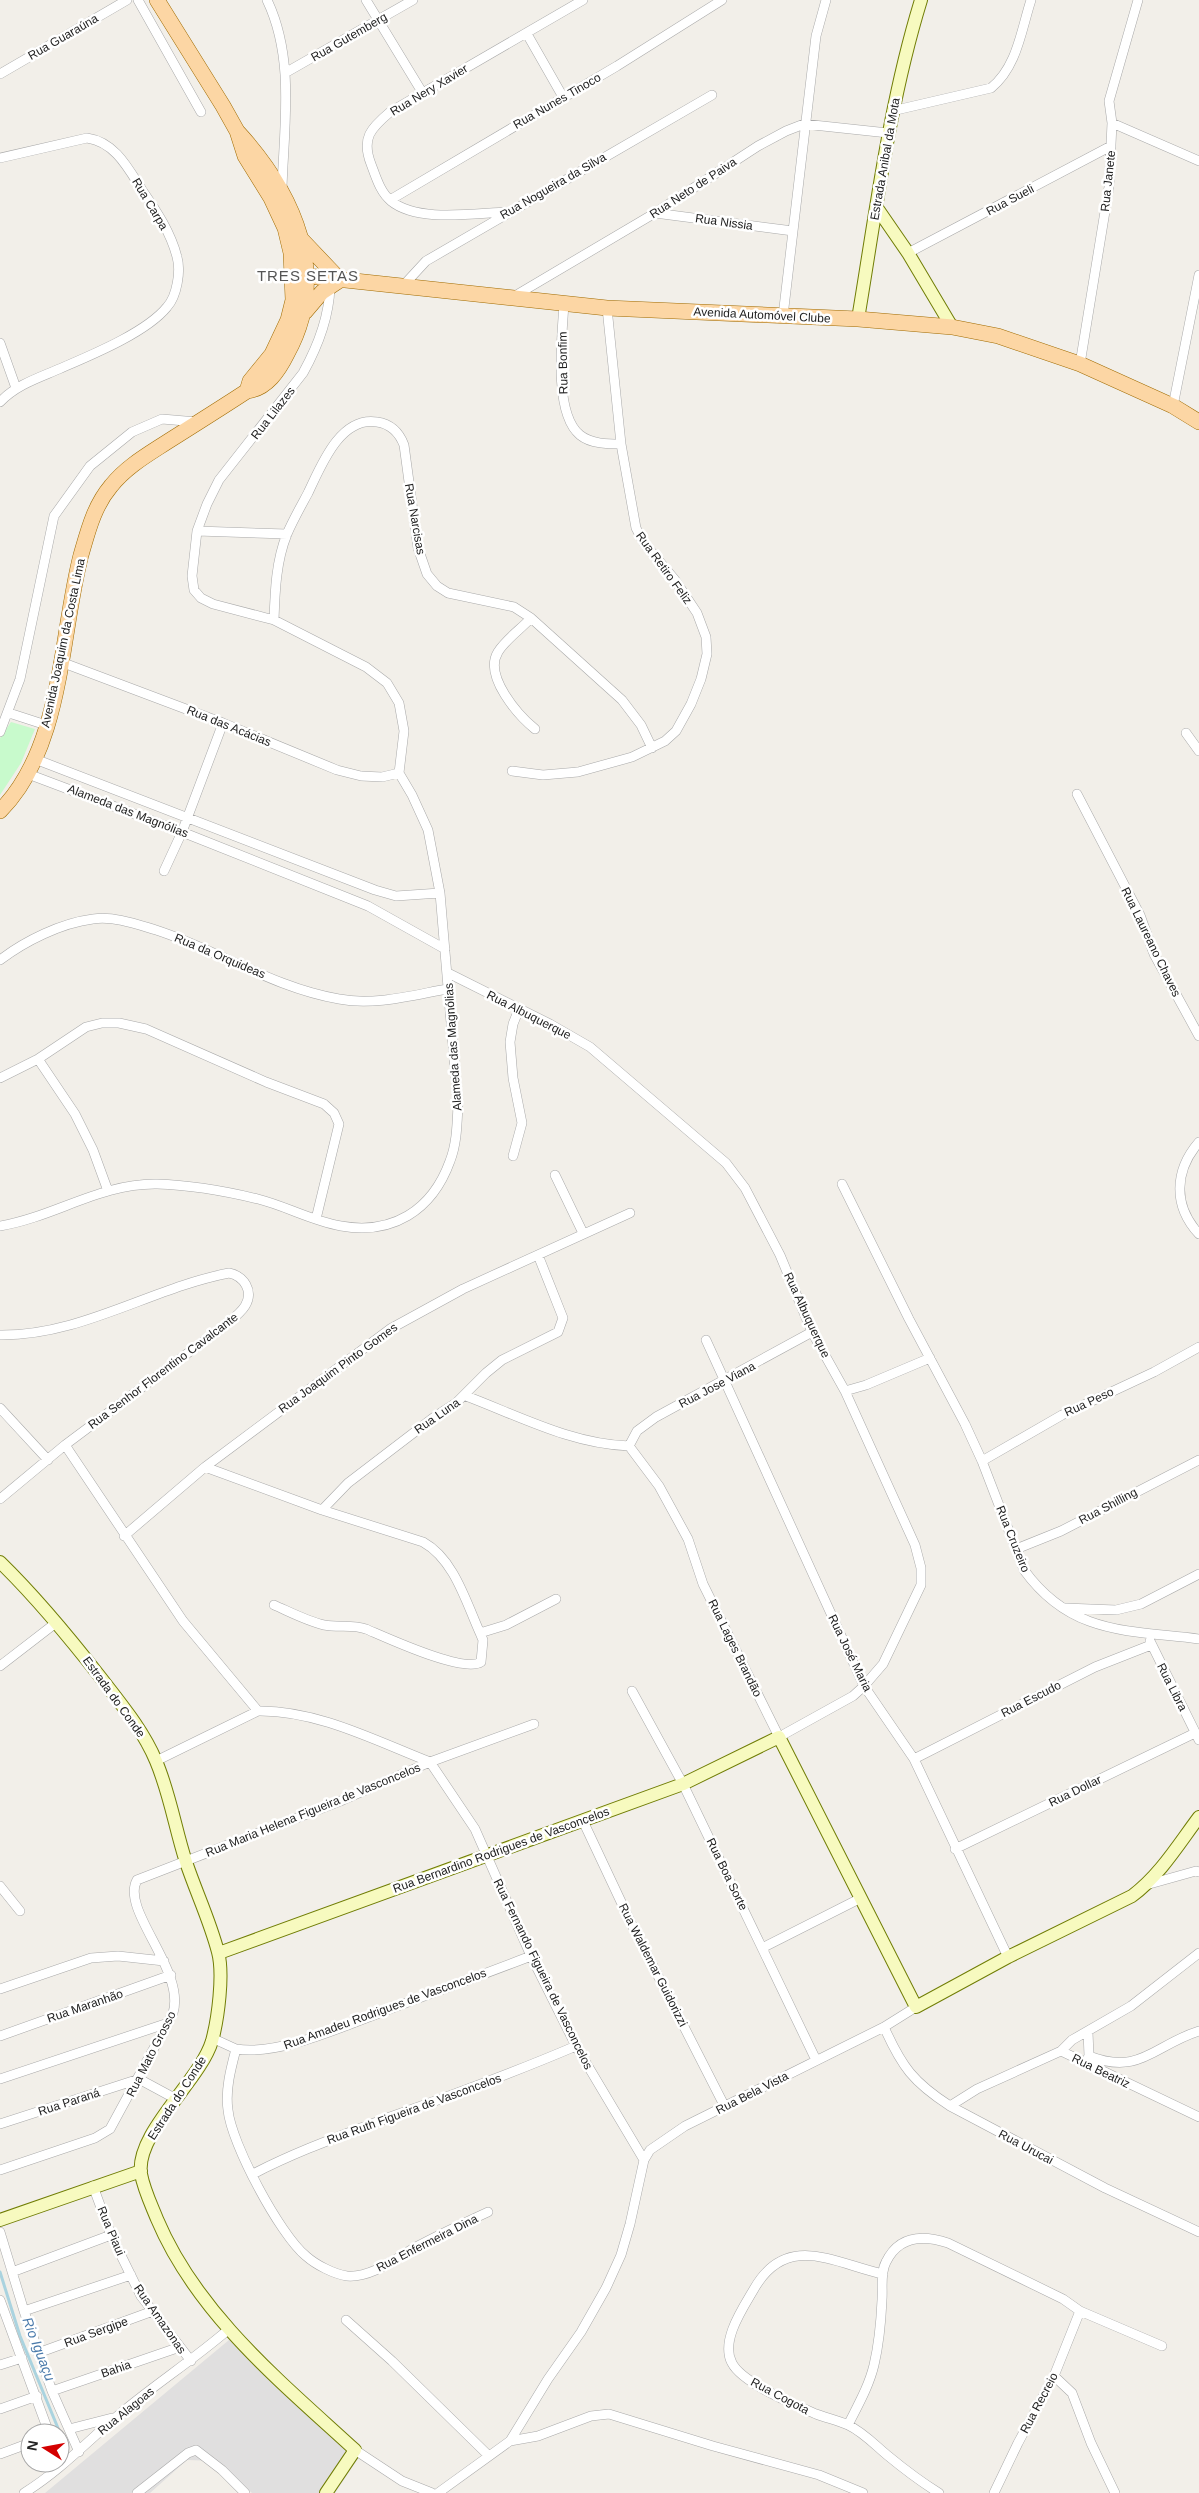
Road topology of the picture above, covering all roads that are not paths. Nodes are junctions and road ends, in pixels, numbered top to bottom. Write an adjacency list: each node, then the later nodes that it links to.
1 (127, 0): 18 (street, Rua Guaraúna)
2 (138, 0): 16 (street)
3 (157, 0): 15 (main road, Avenida Joaquim da Costa Lima)
4 (267, 0): 17 (street)
5 (366, 0): 13 (street)
6 (413, 0): 13 (street, Rua Gutemberg)
7 (584, 0): 14 (street, Rua Nery Xavier)
8 (722, 0): 21 (street, Rua Nunes Tinoco)
9 (826, 0): 25 (street)
10 (921, 0): 22 (street, Estrada Anibal da Mota)
11 (1031, 0): 22 (street)
12 (1138, 0): 24 (street, Rua Janete)
13 (378, 20): 17 (street, Rua Gutemberg); 19 (street)
14 (527, 34): 19 (street, Rua Nery Xavier); 21 (street)
15 (180, 37): 16 (street); 26 (main road, Avenida Joaquim da Costa Lima)
16 (167, 49): 23 (street)
17 (285, 73): 31 (street)
18 (0, 74)
19 (422, 92): 32 (street, Rua Nery Xavier)
20 (712, 95): 34 (street, Rua Nogueira da Silva)
21 (563, 97): 32 (street, Rua Nunes Tinoco)
22 (892, 111): 27 (street, Estrada Anibal da Mota)
23 (201, 112)
24 (1112, 123): 28 (street, Rua Janete); 30 (street)
25 (804, 124): 27 (street); 35 (street, Rua Neto de Paiva); 36 (street)
26 (237, 131): 31 (main road, Avenida Joaquim da Costa Lima); 38 (main road, Avenida Joaquim da Costa Lima)
27 (888, 133): 33 (street, Estrada Anibal da Mota)
28 (1111, 146): 39 (street, Rua Sueli); 53 (street, Rua Janete)
29 (0, 158): 54 (street, Rua Carpa)
30 (1199, 161)
31 (282, 191): 37 (main road, Avenida Joaquim da Costa Lima)
32 (390, 200): 34 (street)
33 (877, 208): 39 (street); 50 (street, Estrada Anibal da Mota)
34 (508, 212): 43 (street, Rua Nogueira da Silva)
35 (655, 212): 36 (street, Rua Nissia); 44 (street, Rua Neto de Paiva)
36 (793, 231): 49 (street)
37 (302, 240): 41 (main road, Avenida Joaquim da Costa Lima); 42 (main road)
38 (291, 253): 41 (main road); 45 (main road, Avenida Joaquim da Costa Lima)
39 (908, 253): 51 (street)
40 (1199, 275): 57 (street)
41 (308, 276): 42 (main road, Avenida Automóvel Clube); 45 (main road); 48 (main road, Avenida Joaquim da Costa Lima)
42 (335, 283): 43 (main road, Avenida Automóvel Clube); 48 (main road); 61 (street, Rua Lilazes)
43 (402, 287): 44 (main road, Avenida Automóvel Clube)
44 (510, 298): 46 (main road, Avenida Automóvel Clube)
45 (292, 300): 55 (main road, Avenida Joaquim da Costa Lima)
46 (564, 304): 47 (main road, Avenida Automóvel Clube); 60 (street, Rua Bonfim)
47 (607, 308): 49 (main road, Avenida Automóvel Clube); 60 (street, Rua Retiro Feliz)
48 (304, 313): 55 (main road, Avenida Joaquim da Costa Lima)
49 (783, 316): 50 (main road, Avenida Automóvel Clube)
50 (858, 320): 51 (main road, Avenida Automóvel Clube)
51 (952, 327): 53 (main road, Avenida Automóvel Clube)
52 (0, 343): 54 (street)
53 (1080, 364): 57 (main road, Avenida Automóvel Clube)
54 (16, 388): 56 (street, Rua Carpa)
55 (247, 391): 58 (main road, Avenida Joaquim da Costa Lima)
56 (0, 402)
57 (1174, 406): 59 (main road, Avenida Automóvel Clube)
58 (198, 422): 65 (main road, Avenida Joaquim da Costa Lima); 66 (street)
59 (1199, 422)
60 (621, 444): 72 (street, Rua Retiro Feliz)
61 (197, 531): 62 (street); 64 (street, Rua Lilazes)
62 (287, 534): 63 (street, Rua Narcisas); 64 (street, Rua Narcisas)
63 (531, 618): 69 (street); 72 (street, Rua Narcisas)
64 (274, 620): 76 (street)
65 (61, 662): 67 (street, Rua das Acácias); 68 (main road, Avenida Joaquim da Costa Lima)
66 (9, 713): 68 (street); 70 (street)
67 (223, 723): 76 (street, Rua das Acácias); 80 (street)
68 (46, 725): 74 (main road, Avenida Joaquim da Costa Lima)
69 (535, 729)
70 (0, 732)
71 (1186, 733): 73 (street)
72 (652, 748): 75 (street, Rua Retiro Feliz)
73 (1199, 751)
74 (35, 759): 77 (main road, Avenida Joaquim da Costa Lima); 80 (street, Alameda das Magnólias)
75 (512, 771)
76 (399, 773): 85 (street, Alameda das Magnólias)
77 (28, 774): 79 (main road, Avenida Joaquim da Costa Lima); 81 (street, Alameda das Magnólias)
78 (1077, 794): 91 (street, Rua Laureano Chaves)
79 (0, 811)
80 (188, 818): 81 (street); 82 (street, Alameda das Magnólias)
81 (182, 832): 83 (street, Alameda das Magnólias); 84 (street)
82 (278, 853): 83 (street); 85 (street, Alameda das Magnólias)
83 (273, 867): 86 (street, Alameda das Magnólias)
84 (164, 871)
85 (440, 893): 86 (street, Alameda das Magnólias)
86 (446, 948): 88 (street, Alameda das Magnólias)
87 (0, 960): 89 (street, Rua da Orquideas)
88 (448, 973): 89 (street, Alameda das Magnólias); 90 (street, Rua Albuquerque)
89 (447, 989): 100 (street, Alameda das Magnólias)
90 (519, 1009): 95 (street); 105 (street, Rua Albuquerque)
91 (1199, 1036)
92 (38, 1059): 93 (street); 98 (street); 100 (street)
93 (0, 1078)
94 (1199, 1142): 103 (street)
95 (513, 1156)
96 (555, 1175): 102 (street)
97 (842, 1184): 109 (street, Rua Cruzeiro)
98 (108, 1191): 100 (street, Alameda das Magnólias); 101 (street, Alameda das Magnólias)
99 (630, 1213): 102 (street, Rua Joaquim Pinto Gomes)
100 (316, 1219)
101 (0, 1226)
102 (583, 1233): 104 (street, Rua Joaquim Pinto Gomes)
103 (1199, 1234)
104 (538, 1255): 112 (street, Rua Luna); 119 (street, Rua Joaquim Pinto Gomes)
105 (812, 1332): 110 (street, Rua Jose Viana); 111 (street, Rua Albuquerque)
106 (0, 1335): 114 (street, Rua Senhor Florentino Cavalcante)
107 (706, 1340): 110 (street, Rua José Maria)
108 (1199, 1347): 118 (street, Rua Peso)
109 (930, 1358): 111 (street); 118 (street, Rua Cruzeiro)
110 (726, 1381): 115 (street, Rua Jose Viana); 135 (street, Rua José Maria)
111 (845, 1391): 135 (street, Rua Albuquerque)
112 (466, 1396): 115 (street); 121 (street, Rua Luna)
113 (0, 1408): 116 (street)
114 (65, 1445): 116 (street, Rua Senhor Florentino Cavalcante); 122 (street)
115 (629, 1446): 139 (street, Rua Lages Brandão)
116 (48, 1460): 120 (street, Rua Senhor Florentino Cavalcante)
117 (1199, 1460): 123 (street, Rua Shilling)
118 (982, 1461): 123 (street, Rua Cruzeiro)
119 (205, 1467): 121 (street); 122 (street, Rua Joaquim Pinto Gomes)
120 (0, 1499)
121 (322, 1510): 130 (street)
122 (124, 1536): 137 (street)
123 (1016, 1549): 128 (street, Rua Cruzeiro)
124 (0, 1562): 129 (street, Estrada do Conde)
125 (1199, 1574): 128 (street)
126 (556, 1598): 130 (street)
127 (274, 1605): 130 (street)
128 (1062, 1608): 131 (street, Rua Cruzeiro)
129 (57, 1622): 134 (street); 142 (street, Estrada do Conde)
130 (480, 1633)
131 (1148, 1633): 132 (street, Rua Cruzeiro); 133 (street, Rua Libra)
132 (1199, 1639)
133 (1151, 1645): 140 (street, Rua Libra); 141 (street, Rua Escudo)
134 (0, 1666)
135 (864, 1686): 139 (street, Rua Albuquerque); 141 (street, Rua José Maria)
136 (632, 1690): 144 (street, Rua Boa Sorte)
137 (258, 1711): 142 (street); 143 (street, Rua Maria Helena Figueira de Vasconcelos)
138 (534, 1724): 143 (street)
139 (779, 1737): 144 (street, Rua Bernardino Rodrigues de Vasconcelos); 153 (street, Rua Lages Brandão)
140 (1197, 1737): 147 (street, Rua Dollar)
141 (914, 1759): 147 (street, Rua José Maria)
142 (156, 1761): 149 (street, Estrada do Conde)
143 (430, 1762): 148 (street, Rua Fernando Figueira de Vasconcelos); 149 (street, Rua Maria Helena Figueira de Vasconcelos)
144 (683, 1784): 146 (street, Rua Bernardino Rodrigues de Vasconcelos); 156 (street, Rua Boa Sorte)
145 (1199, 1817): 152 (street, Rua Bela Vista)
146 (583, 1821): 148 (street, Rua Bernardino Rodrigues de Vasconcelos); 180 (street, Rua Waldemar Guidorizzi)
147 (955, 1849): 160 (street, Rua José Maria)
148 (485, 1856): 158 (street, Rua Bernardino Rodrigues de Vasconcelos); 159 (street, Rua Fernando Figueira de Vasconcelos)
149 (186, 1861): 154 (street, Rua Maria Helena Figueira de Vasconcelos); 158 (street, Estrada do Conde)
150 (1198, 1871): 152 (street)
151 (0, 1886): 155 (street)
152 (1146, 1886): 160 (street, Rua Bela Vista)
153 (859, 1899): 156 (street); 164 (street, Rua Lages Brandão)
154 (137, 1905): 161 (street, Rua Mato Grosso)
155 (20, 1912)
156 (762, 1948): 175 (street, Rua Boa Sorte)
157 (1199, 1953): 167 (street)
158 (219, 1954): 170 (street, Estrada do Conde)
159 (532, 1956): 171 (street, Rua Fernando Figueira de Vasconcelos); 172 (street, Rua Amadeu Rodrigues de Vasconcelos)
160 (1008, 1957): 164 (street, Rua Bela Vista)
161 (164, 1961): 162 (street, Rua Mato Grosso); 163 (street)
162 (171, 1975): 165 (street, Rua Mato Grosso); 169 (street, Rua Maranhão)
163 (0, 1989)
164 (916, 2008): 166 (street, Rua Bela Vista)
165 (168, 2023): 176 (street); 177 (street, Rua Mato Grosso)
166 (884, 2027): 175 (street, Rua Bela Vista); 179 (street, Rua Urucai)
167 (1088, 2032): 173 (street); 174 (street)
168 (1199, 2032): 174 (street)
169 (0, 2036)
170 (212, 2038): 172 (street); 178 (street, Estrada do Conde)
171 (576, 2046): 183 (street, Rua Fernando Figueira de Vasconcelos); 186 (street, Rua Ruth Figueira de Vasconcelos)
172 (236, 2049): 186 (street, Rua Enfermeira Dina)
173 (1061, 2051): 174 (street, Rua Beatriz); 179 (street, Rua Beatriz)
174 (1087, 2059): 181 (street, Rua Beatriz)
175 (816, 2060): 180 (street, Rua Bela Vista)
176 (0, 2079)
177 (139, 2079): 178 (street); 182 (street, Rua Paraná); 184 (street, Rua Mato Grosso)
178 (176, 2099): 185 (street, Estrada do Conde)
179 (950, 2106): 191 (street, Rua Urucai)
180 (725, 2107): 183 (street, Rua Bela Vista)
181 (1199, 2117)
182 (0, 2124)
183 (644, 2160): 219 (street)
184 (0, 2170)
185 (141, 2171): 187 (street); 202 (street, Estrada do Conde)
186 (252, 2174): 188 (street, Rua Enfermeira Dina)
187 (93, 2186): 189 (street); 192 (street, Rua Piaui)
188 (488, 2212)
189 (0, 2220)
190 (0, 2232): 193 (street)
191 (1199, 2232)
192 (111, 2235): 193 (street); 195 (street, Rua Piaui)
193 (12, 2272): 197 (street)
194 (883, 2274): 199 (street); 216 (street); 216 (street, Rua Cogota)
195 (131, 2275): 197 (street); 198 (street, Rua Amazonas)
196 (0, 2300): 200 (street)
197 (24, 2311): 205 (street)
198 (152, 2311): 204 (street, Rua Amazonas); 205 (street, Rua Sergipe)
199 (1080, 2311): 203 (street); 209 (street, Rua Recreio)
200 (3, 2318): 206 (street)
201 (346, 2320): 224 (street)
202 (229, 2329): 207 (street, Rua Alagoas); 221 (street, Estrada do Conde)
203 (1162, 2346)
204 (180, 2347): 207 (street, Rua Amazonas); 210 (street, Bahia)
205 (38, 2353): 210 (street)
206 (22, 2358): 208 (street); 211 (street)
207 (191, 2362): 213 (street, Rua Alagoas)
208 (0, 2365)
209 (1054, 2376): 235 (street, Rua Recreio); 236 (street)
210 (52, 2391): 215 (street)
211 (37, 2396): 212 (street); 214 (street)
212 (0, 2409)
213 (115, 2418): 217 (street); 222 (street, Rua Alagoas)
214 (46, 2423)
215 (66, 2423)
216 (848, 2425): 234 (street, Rua Cogota)
217 (70, 2429)
218 (70, 2431): 222 (street)
219 (510, 2441): 224 (street); 233 (street)
220 (20, 2447): 223 (street)
221 (354, 2450): 230 (street); 231 (street)
222 (79, 2452): 225 (street, Rua Alagoas)
223 (0, 2454)
224 (488, 2455): 232 (street)
225 (70, 2458)
226 (50, 2473): 227 (street, Rua Alagoas)
227 (24, 2493)
228 (137, 2493): 229 (street)
229 (245, 2493)
230 (326, 2493)
231 (432, 2493)
232 (438, 2493)
233 (863, 2493)
234 (939, 2493)
235 (994, 2493)
236 (1115, 2493)

